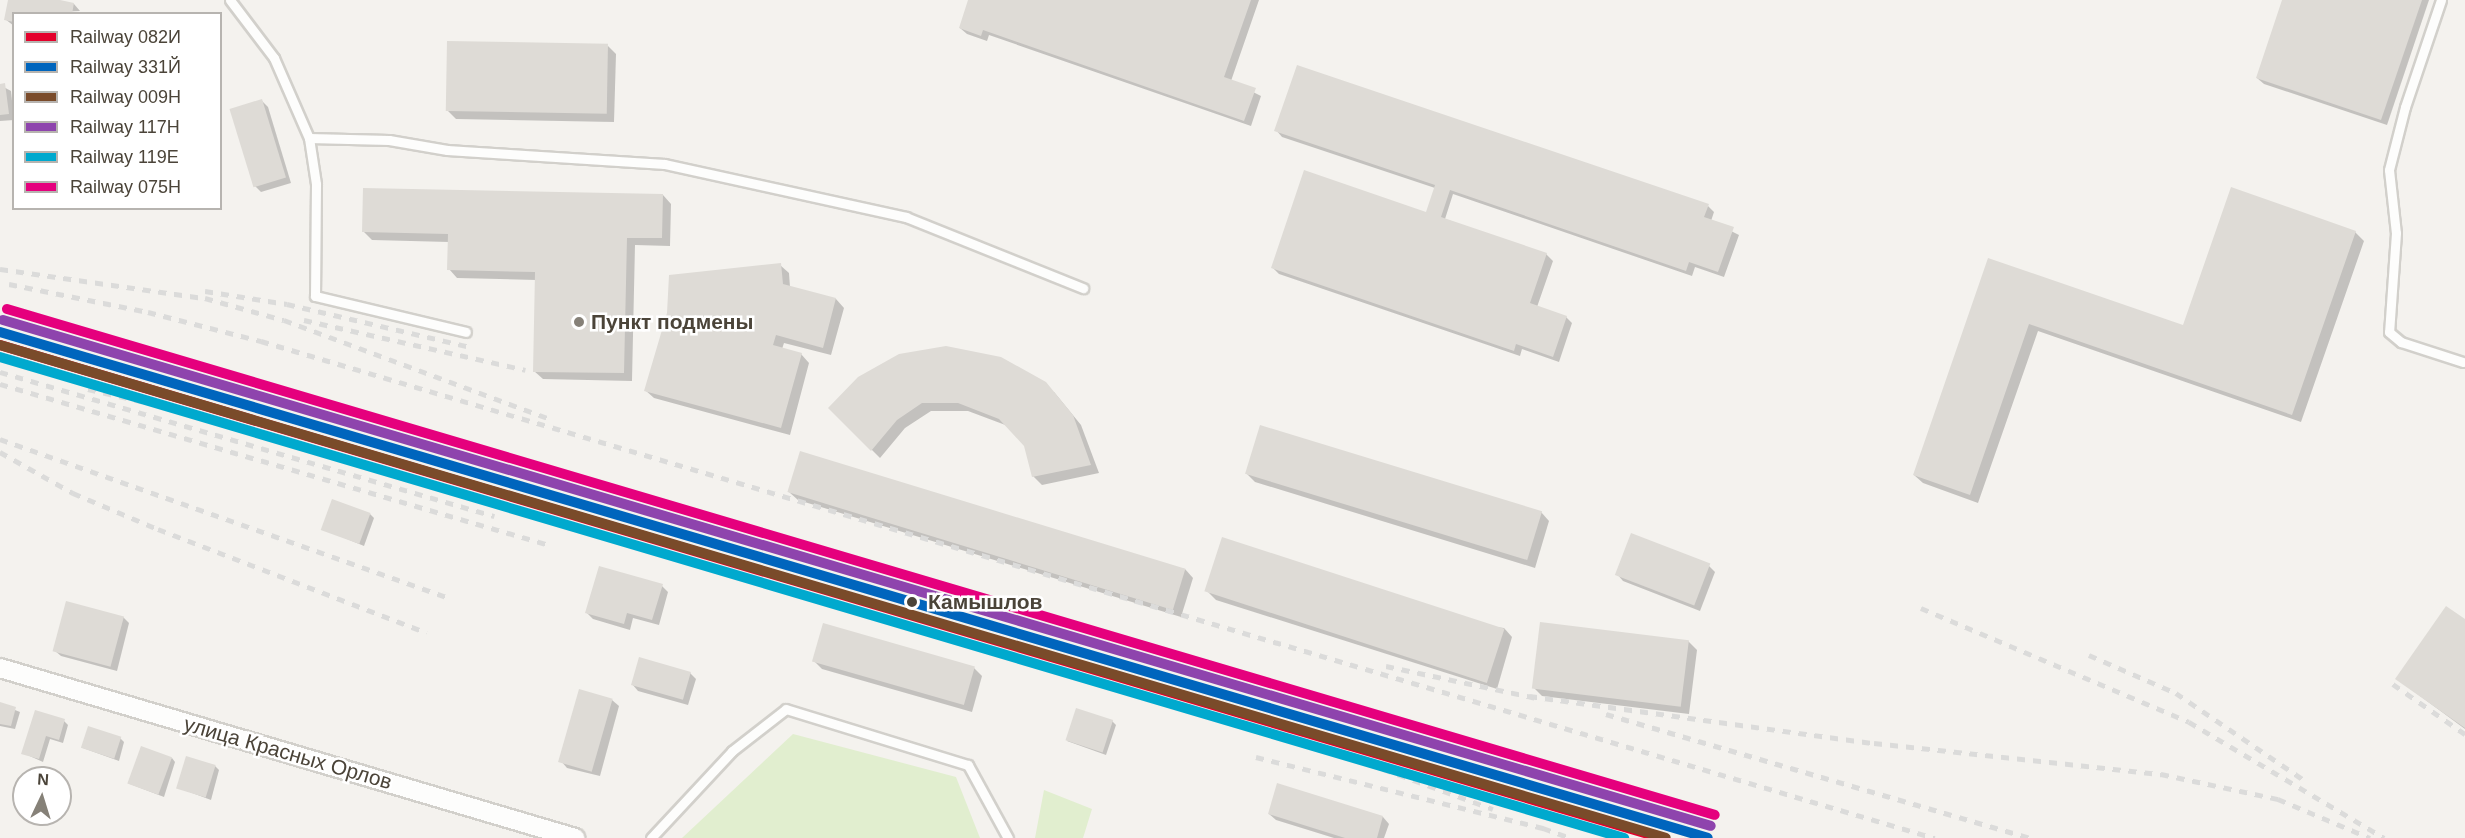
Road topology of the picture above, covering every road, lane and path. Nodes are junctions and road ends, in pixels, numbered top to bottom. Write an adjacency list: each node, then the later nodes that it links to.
1 (230, 0): 3 (lane)
2 (2442, 0): 6 (lane)
3 (309, 138): 4 (lane); 5 (lane)
4 (1083, 288)
5 (466, 332)
6 (2463, 362)
7 (0, 668): 8 (street, улица Красных Орлов)
8 (575, 838)
9 (651, 838): 10 (lane)
10 (1008, 838)

